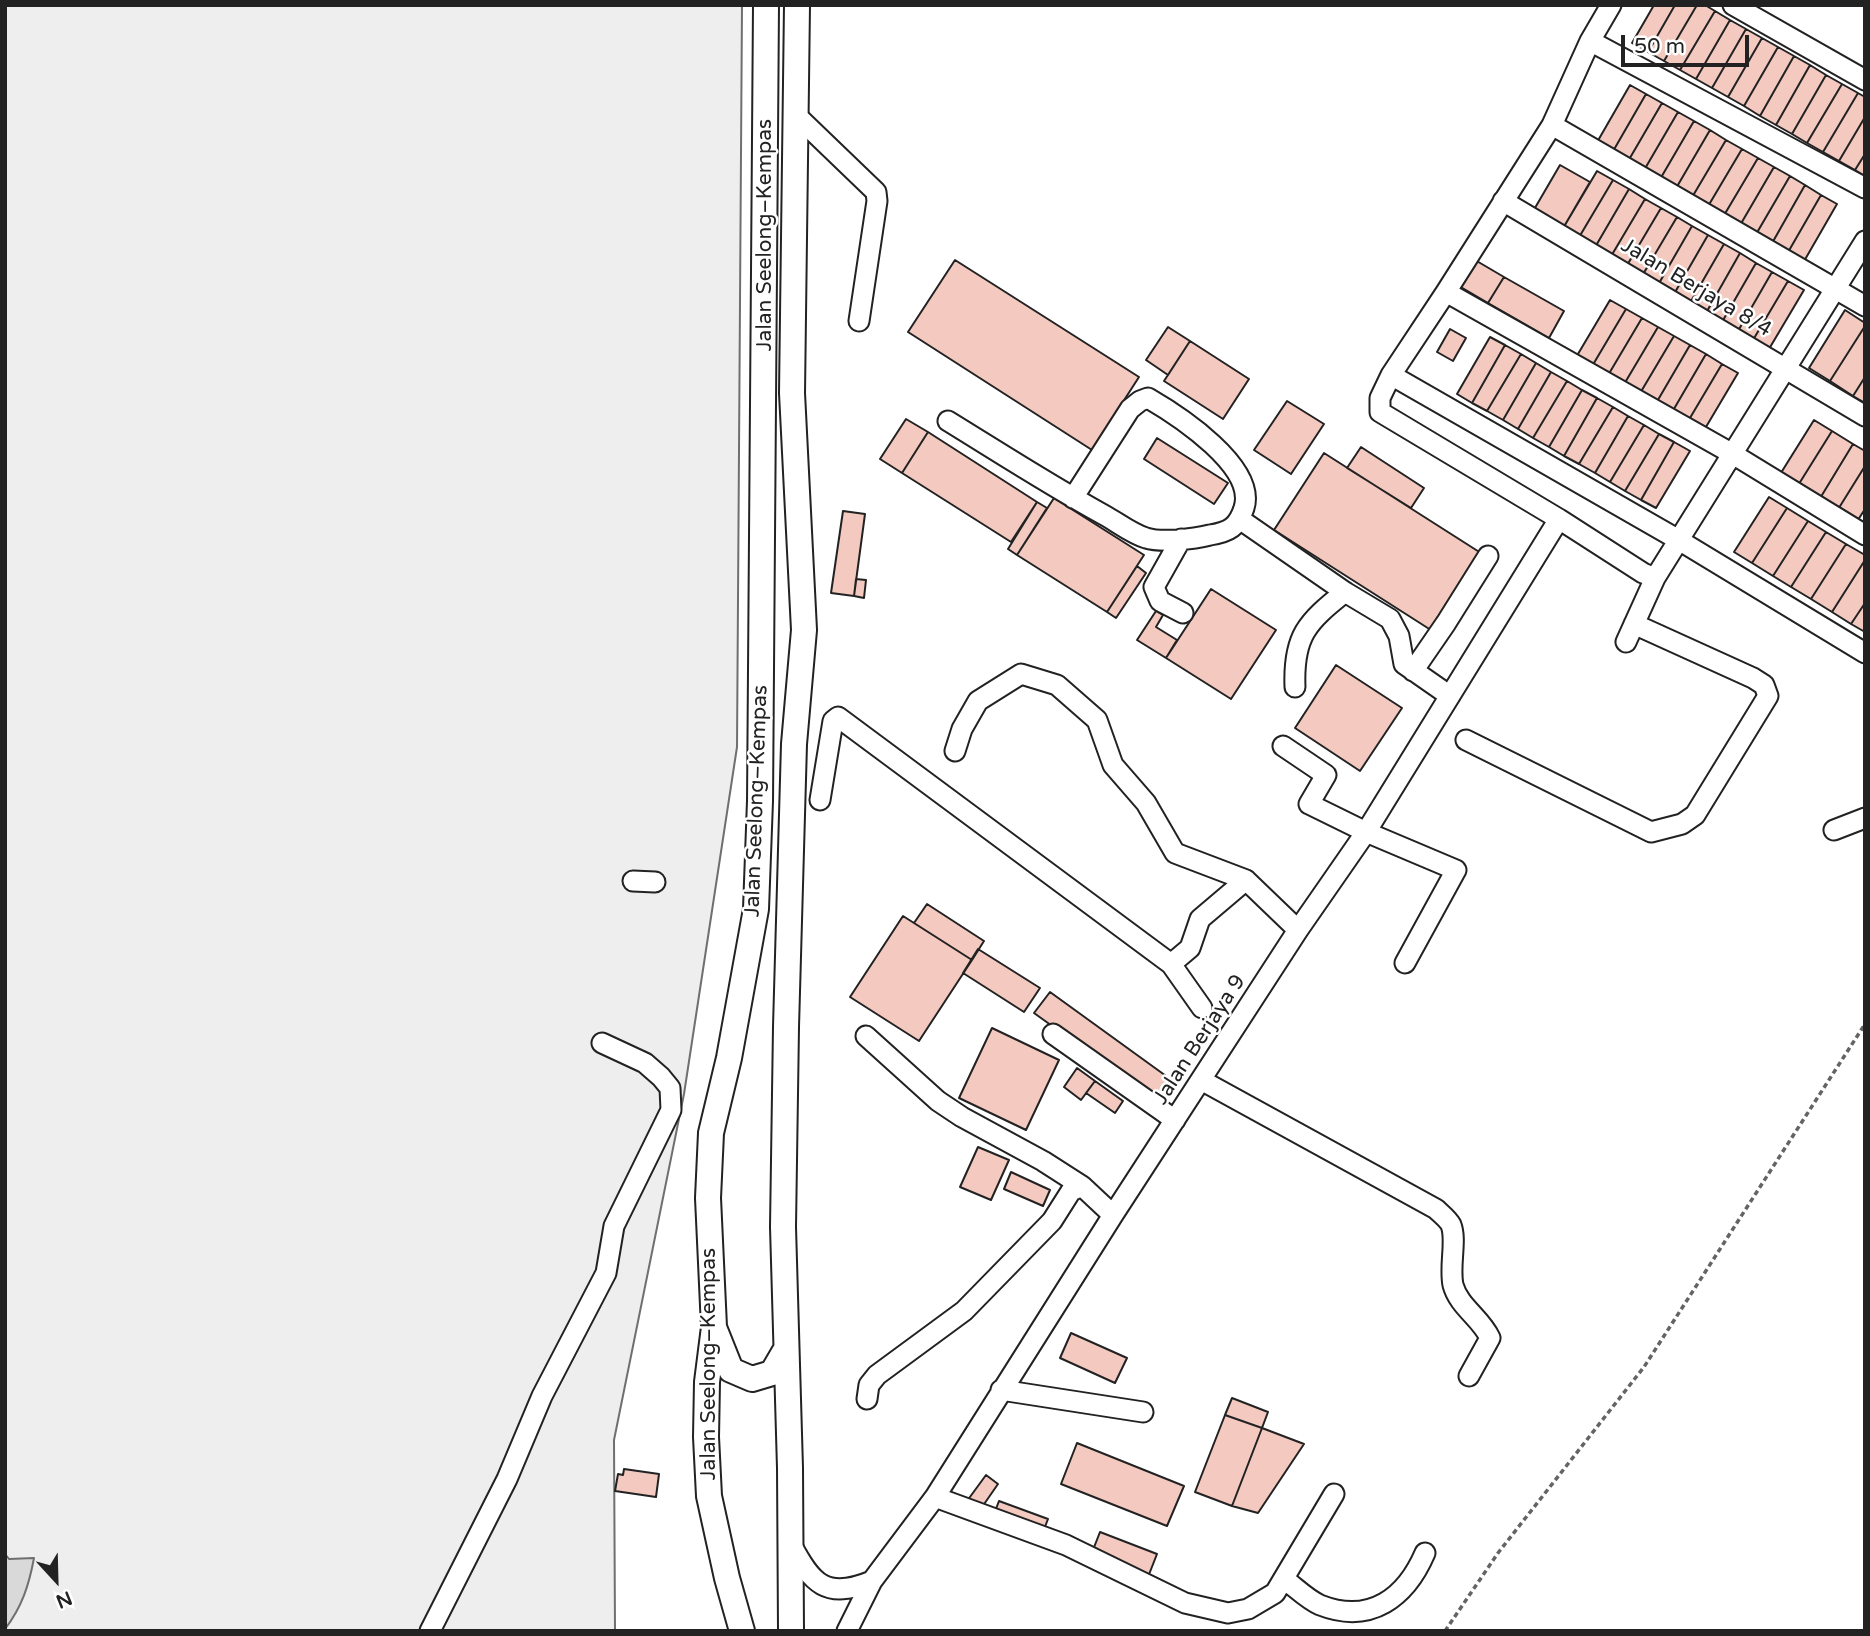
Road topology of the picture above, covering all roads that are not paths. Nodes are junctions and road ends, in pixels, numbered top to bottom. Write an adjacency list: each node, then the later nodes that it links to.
1 (766, 5): 56 (main road, Jalan Seelong–Kempas)
2 (797, 5): 7 (main road, Jalan Seelong–Kempas)
3 (1611, 5): 5 (street)
4 (1733, 5): 6 (street)
5 (1590, 41): 8 (street); 9 (street)
6 (1865, 80)
7 (797, 116): 15 (street); 57 (main road, Jalan Seelong–Kempas)
8 (1552, 125): 10 (street); 12 (street)
9 (1865, 188)
10 (1503, 201): 13 (street); 16 (street, Jalan Berjaya 8/4)
11 (1865, 241): 12 (street)
12 (1837, 289): 14 (street); 16 (street)
13 (1446, 292): 17 (street); 20 (street)
14 (1865, 306)
15 (859, 321)
16 (1784, 367): 18 (street, Jalan Berjaya 8/4); 20 (street)
17 (1391, 374): 22 (street); 26 (street)
18 (1865, 416)
19 (948, 421): 21 (street)
20 (1731, 453): 24 (street); 26 (street)
21 (1073, 498): 23 (street); 25 (street)
22 (1559, 519): 28 (street); 34 (street, Jalan Berjaya 9)
23 (1241, 520): 25 (street); 29 (street)
24 (1865, 535)
25 (1181, 539): 30 (street)
26 (1677, 539): 28 (street); 31 (street)
27 (1488, 556): 32 (street)
28 (1654, 578): 35 (street)
29 (1345, 592): 32 (street); 33 (street)
30 (1182, 612)
31 (1865, 653)
32 (1413, 671): 34 (street)
33 (1295, 687)
34 (1450, 696): 41 (street, Jalan Berjaya 9)
35 (1466, 740)
36 (1283, 746): 41 (street)
37 (955, 751): 42 (street)
38 (820, 800): 47 (street)
39 (1865, 818): 40 (street)
40 (1834, 831)
41 (1366, 832): 45 (street, Jalan Berjaya 9); 46 (street)
42 (1246, 880): 45 (street); 47 (street)
43 (633, 881): 44 (street)
44 (655, 882)
45 (1298, 930): 52 (street, Jalan Berjaya 9)
46 (1405, 963)
47 (1171, 964): 48 (street)
48 (1202, 1008)
49 (1053, 1034): 53 (street)
50 (866, 1036): 54 (street)
51 (602, 1043): 68 (street)
52 (1201, 1080): 53 (street, Jalan Berjaya 9); 58 (street)
53 (1175, 1120): 55 (street, Jalan Berjaya 9)
54 (1082, 1186): 55 (street); 60 (street)
55 (1113, 1215): 59 (street, Jalan Berjaya 9)
56 (713, 1327): 57 (main road); 69 (main road, Jalan Seelong–Kempas)
57 (786, 1349): 64 (main road, Jalan Seelong–Kempas)
58 (1469, 1376)
59 (1001, 1390): 61 (street); 63 (street, Jalan Berjaya 9)
60 (867, 1399)
61 (1143, 1412)
62 (1334, 1494): 66 (street)
63 (935, 1497): 66 (street); 67 (street, Jalan Berjaya 9)
64 (790, 1544): 67 (street); 70 (main road, Jalan Seelong–Kempas)
65 (1425, 1553): 66 (street)
66 (1284, 1579)
67 (872, 1581): 71 (street, Jalan Berjaya 9)
68 (430, 1631)
69 (742, 1631)
70 (791, 1631)
71 (847, 1631)

